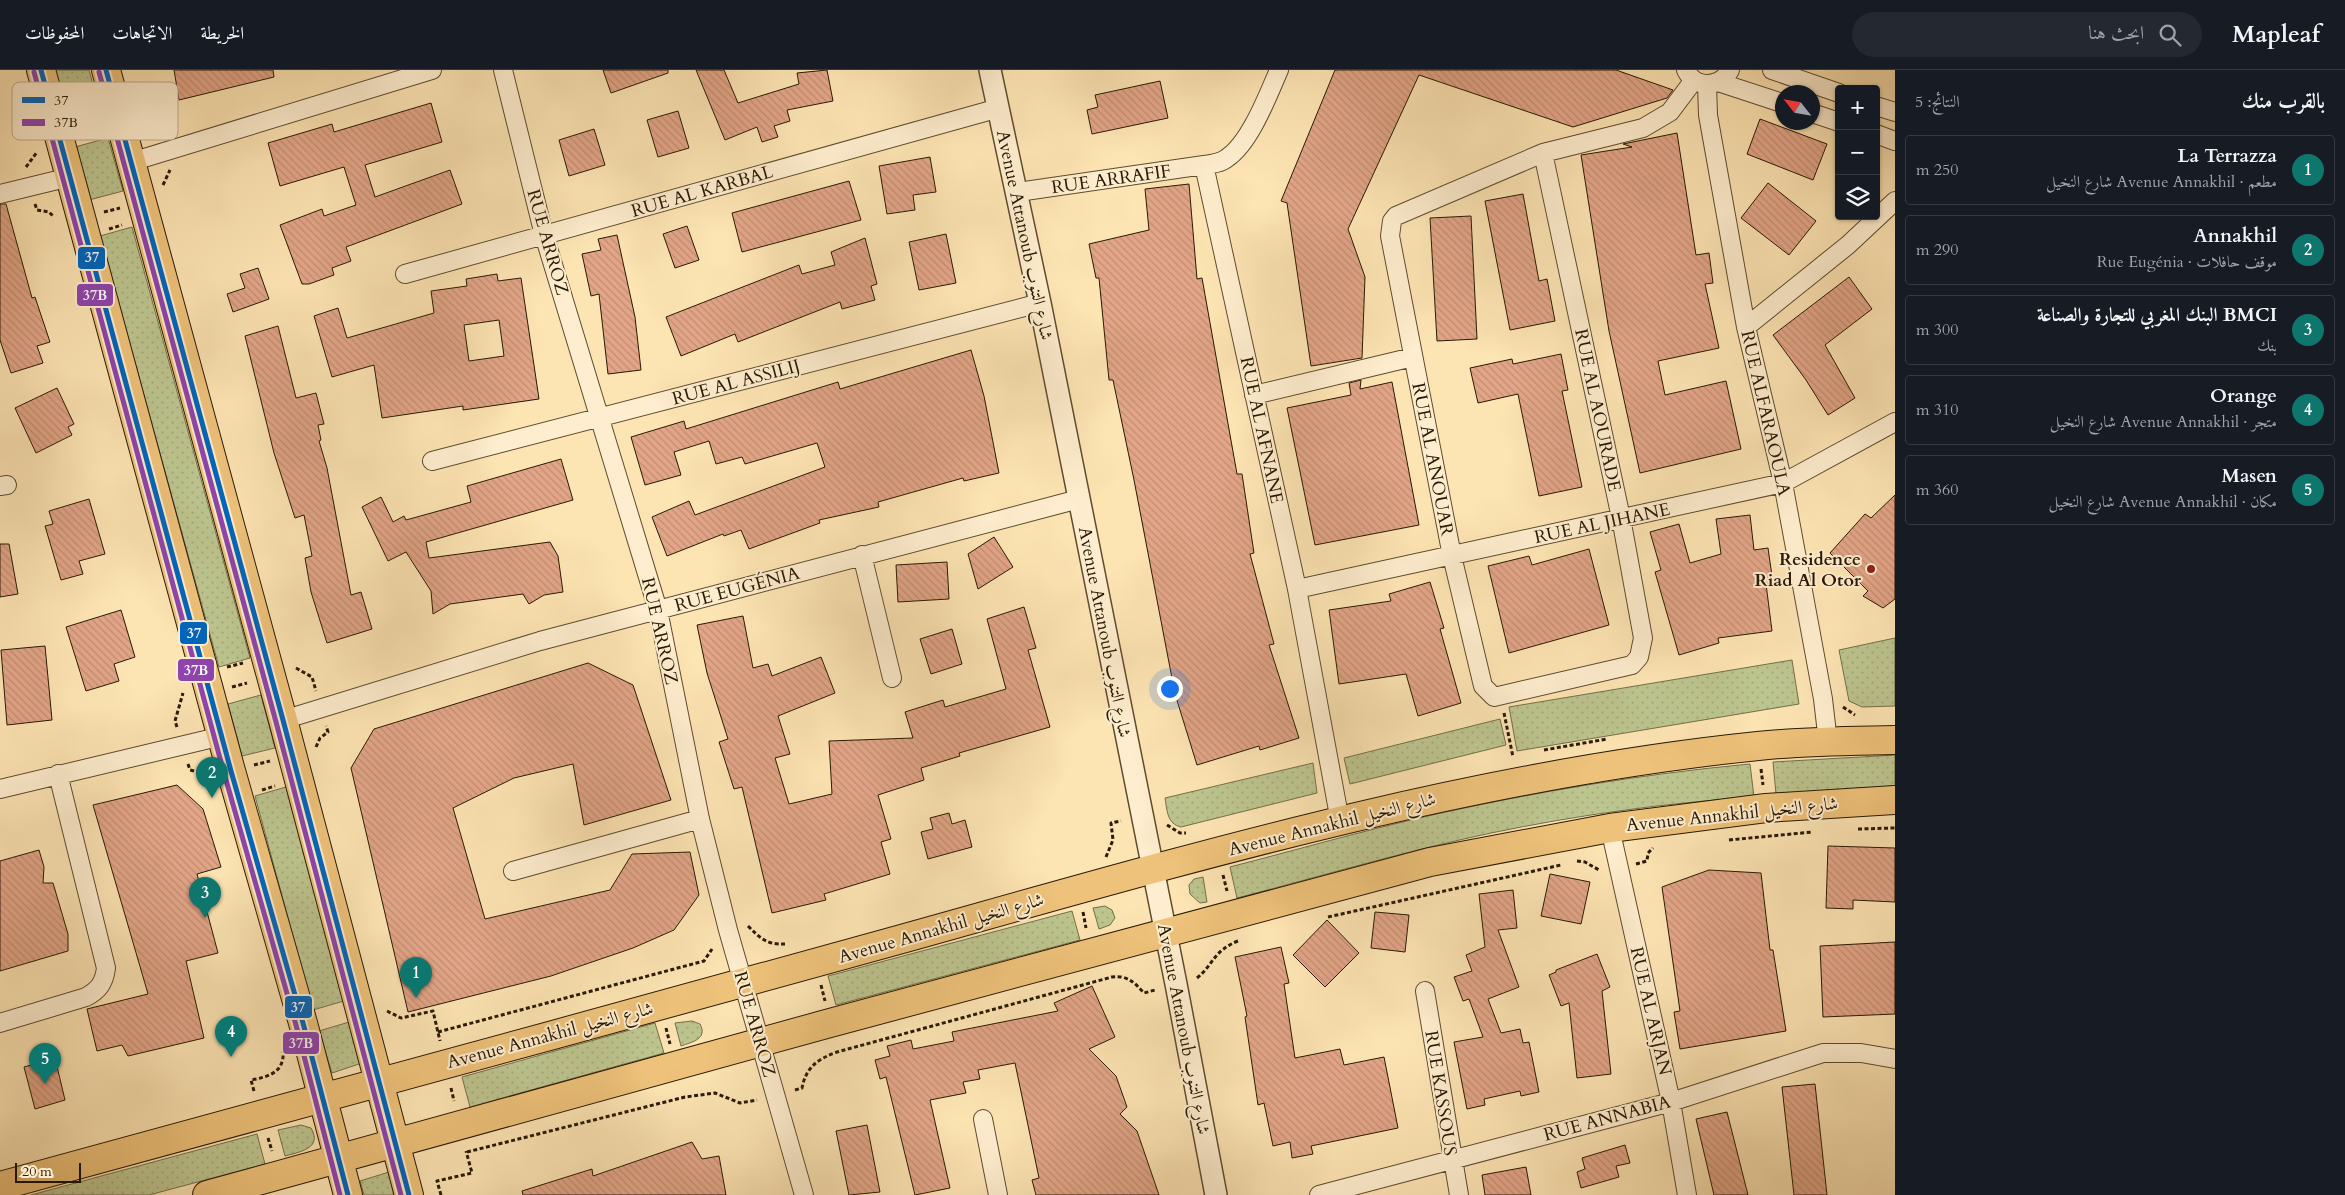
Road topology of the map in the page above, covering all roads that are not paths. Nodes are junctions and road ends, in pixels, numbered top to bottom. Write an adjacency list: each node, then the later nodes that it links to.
1 (432, 70): 19 (street)
2 (503, 70): 25 (street, RUE ARROZ)
3 (990, 70): 10 (street, Avenue Attanoub شارع التنوب)
4 (1279, 70): 20 (street)
5 (1772, 70): 7 (street)
6 (1707, 77): 8 (street); 18 (street); 28 (street, RUE ALFARAOULA)
7 (1835, 92)
8 (1775, 101)
9 (1880, 107): 11 (street)
10 (999, 108): 22 (street, Avenue Attanoub شارع التنوب); 25 (street, RUE AL KARBAL)
11 (1895, 112)
12 (1820, 116): 13 (street)
13 (1835, 121)
14 (1880, 135): 17 (street)
15 (60, 140): 21 (main road)
16 (125, 140): 19 (main road)
17 (1895, 141)
18 (1544, 153): 29 (street, RUE AL ANOUAR); 36 (street, RUE AL AOURADE)
19 (131, 162): 43 (main road)
20 (1204, 165): 22 (street, RUE ARRAFIF); 30 (street, RUE AL AFNANE)
21 (70, 177): 23 (street); 44 (main road)
22 (1018, 192): 27 (street, Avenue Attanoub شارع التنوب)
23 (0, 194)
24 (1895, 201): 28 (street)
25 (544, 235): 26 (street, RUE AL KARBAL); 31 (street, RUE ARROZ)
26 (405, 274)
27 (1040, 303): 31 (street, RUE AL ASSILIJ); 35 (street, Avenue Attanoub شارع التنوب)
28 (1746, 327): 34 (street, RUE ALFARAOULA)
29 (1413, 357): 30 (street); 38 (street, RUE AL ANOUAR)
30 (1254, 395): 39 (street, RUE AL AFNANE)
31 (600, 417): 33 (street, RUE AL ASSILIJ); 40 (street, RUE ARROZ)
32 (1895, 422): 34 (street, RUE AL JIHANE)
33 (432, 461)
34 (1783, 483): 36 (street, RUE AL JIHANE); 46 (street, RUE ALFARAOULA)
35 (1079, 499): 37 (street, RUE EUGÉNIA); 53 (street, Avenue Attanoub شارع التنوب)
36 (1622, 518): 38 (street, RUE AL JIHANE); 42 (street, RUE AL AOURADE)
37 (862, 555): 40 (street, RUE EUGÉNIA); 41 (street)
38 (1452, 556): 39 (street, RUE AL JIHANE); 42 (street, RUE AL ANOUAR)
39 (1297, 589): 51 (street, RUE AL AFNANE)
40 (658, 610): 43 (street, RUE EUGÉNIA); 50 (street, RUE ARROZ)
41 (892, 678)
42 (1498, 696)
43 (283, 720): 61 (main road)
44 (222, 736): 47 (street); 62 (main road)
45 (1895, 740): 46 (main road, Avenue Annakhil شارع النخيل)
46 (1828, 742): 51 (main road, Avenue Annakhil شارع النخيل)
47 (58, 774): 48 (street); 58 (street)
48 (0, 790)
49 (1895, 800): 52 (main road, Avenue Annakhil شارع النخيل)
50 (700, 820): 54 (street); 56 (street, RUE ARROZ)
51 (1340, 821): 53 (main road, Avenue Annakhil شارع النخيل)
52 (1610, 828): 55 (main road, Avenue Annakhil شارع النخيل); 63 (street, RUE AL ARJAN)
53 (1154, 870): 55 (street, Avenue Attanoub شارع التنوب); 56 (main road, Avenue Annakhil شارع النخيل)
54 (513, 871)
55 (1165, 933): 59 (main road, Avenue Annakhil شارع النخيل); 74 (street, Avenue Attanoub شارع التنوب)
56 (743, 983): 59 (street, RUE ARROZ); 61 (main road, Avenue Annakhil شارع النخيل)
57 (1425, 991): 67 (street, RUE KASSOUS)
58 (0, 1023)
59 (761, 1043): 65 (main road, Avenue Annakhil شارع النخيل); 72 (street, RUE ARROZ)
60 (1895, 1059): 63 (street, RUE ANNABIA)
61 (378, 1082): 62 (main road, Avenue Annakhil شارع النخيل); 65 (main road)
62 (323, 1097): 66 (main road); 68 (main road, Avenue Annakhil شارع النخيل)
63 (1671, 1102): 67 (street, RUE ANNABIA); 77 (street, RUE AL ARJAN)
64 (983, 1119): 73 (street)
65 (395, 1143): 66 (main road, Avenue Annakhil شارع النخيل); 71 (main road)
66 (338, 1158): 69 (main road, Avenue Annakhil شارع النخيل); 70 (main road)
67 (1452, 1159): 75 (street, RUE ANNABIA); 76 (street, RUE KASSOUS)
68 (0, 1186)
69 (207, 1195)
70 (348, 1195)
71 (409, 1195)
72 (804, 1195)
73 (998, 1195)
74 (1216, 1195)
75 (1319, 1195)
76 (1459, 1195)
77 (1688, 1195)

